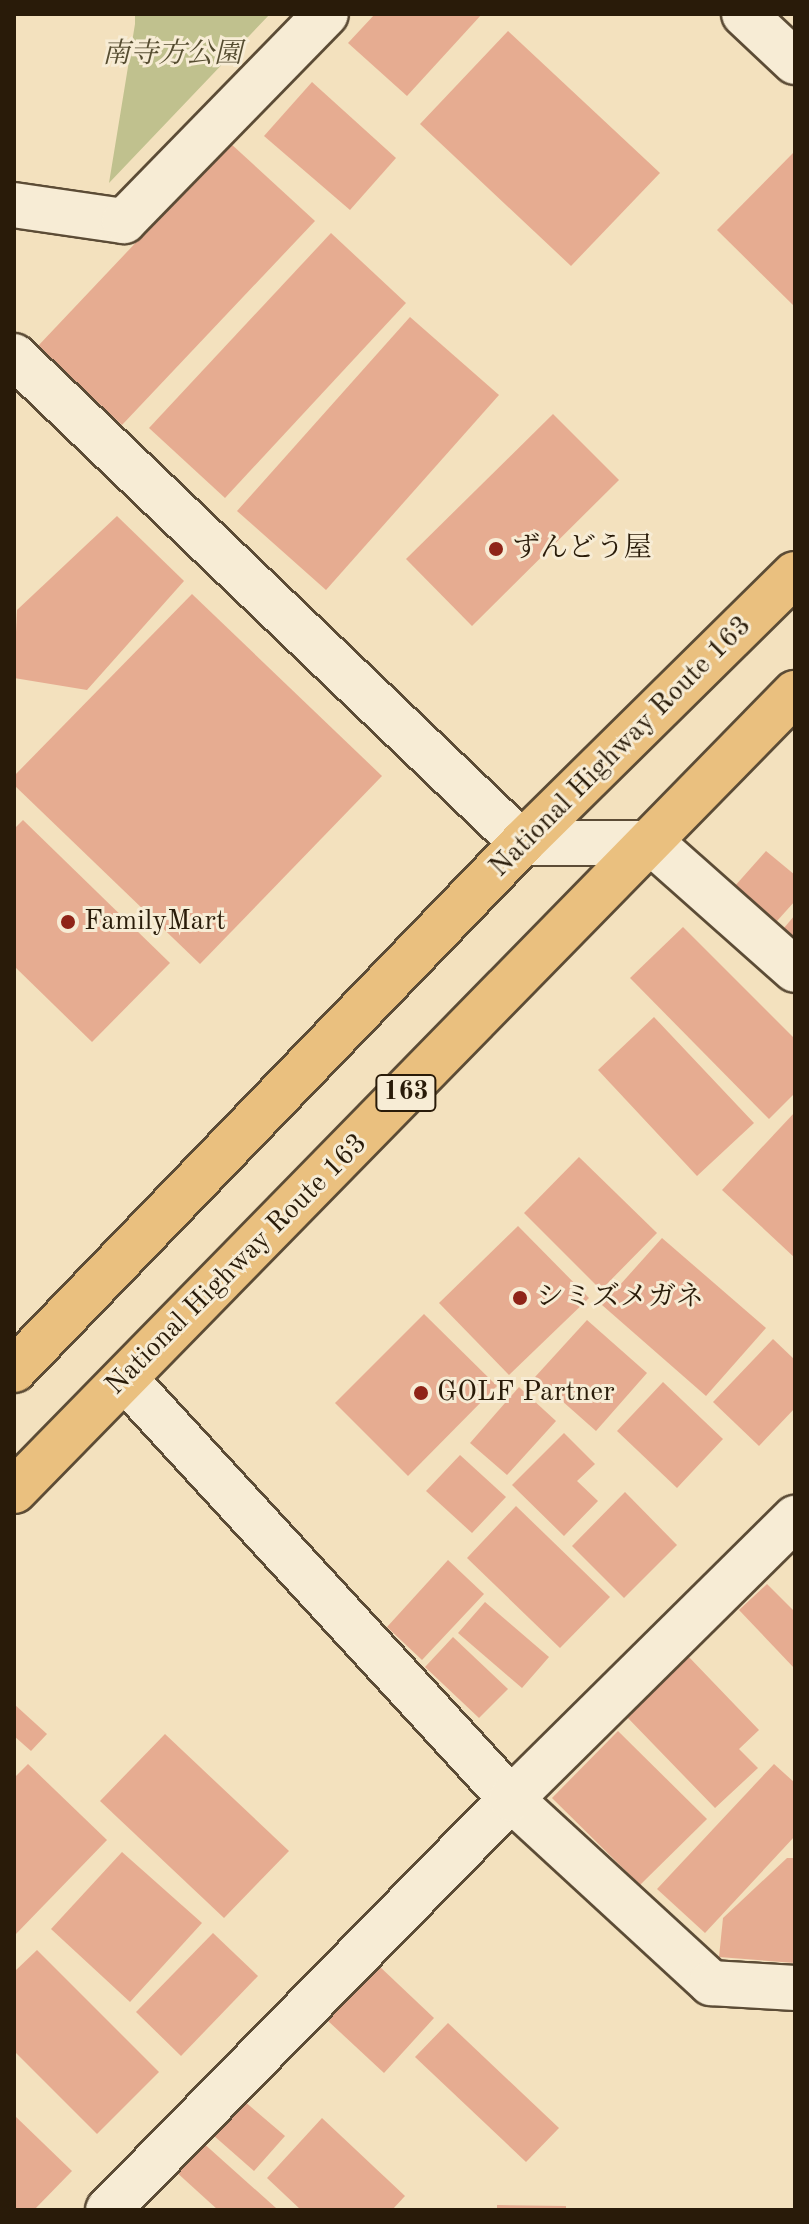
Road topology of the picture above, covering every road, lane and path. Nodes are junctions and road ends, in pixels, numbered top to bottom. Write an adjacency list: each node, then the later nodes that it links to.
1 (326, 14): 4 (street)
2 (744, 14): 3 (street)
3 (795, 62)
4 (14, 205)
5 (14, 356): 8 (street)
6 (795, 574): 8 (highway, National Highway Route 163)
7 (795, 693): 9 (highway, National Highway Route 163 / 163)
8 (522, 843): 9 (street); 11 (highway, National Highway Route 163)
9 (652, 843): 10 (street); 12 (highway, National Highway Route 163 / 163)
10 (795, 970)
11 (14, 1370)
12 (125, 1379): 13 (highway, National Highway Route 163 / 163); 15 (street)
13 (14, 1491)
14 (795, 1518): 15 (street)
15 (511, 1799): 16 (street); 17 (street)
16 (795, 1988)
17 (108, 2210)

